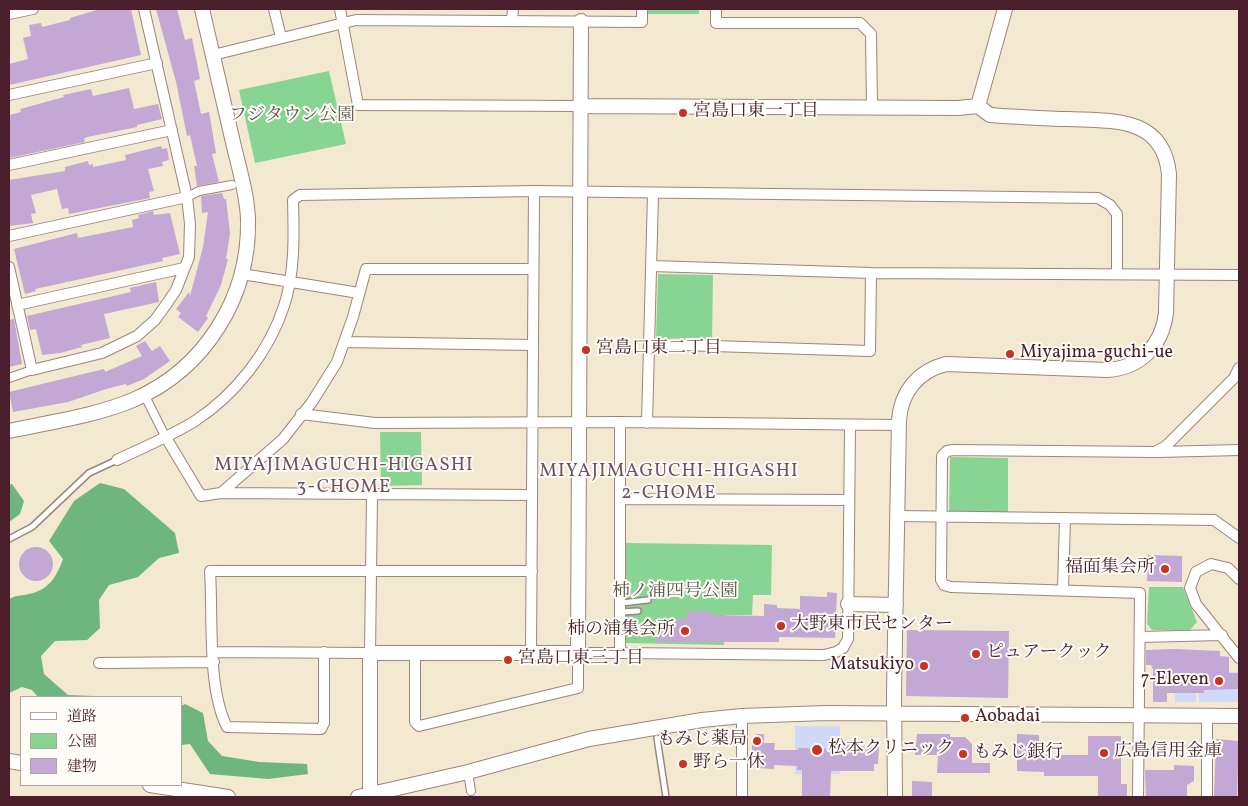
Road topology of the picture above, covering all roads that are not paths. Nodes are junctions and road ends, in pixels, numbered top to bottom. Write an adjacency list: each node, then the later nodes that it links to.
1 (33, 9): 9 (street)
2 (144, 9): 15 (street)
3 (202, 9): 14 (street)
4 (274, 9): 13 (street)
5 (340, 9): 12 (street)
6 (642, 9): 11 (street)
7 (716, 9): 19 (street)
8 (1005, 9): 18 (street)
9 (9, 14)
10 (512, 14): 11 (street); 12 (street)
11 (581, 21): 17 (street)
12 (343, 23): 13 (street); 17 (street)
13 (281, 37): 14 (street)
14 (213, 55): 33 (street)
15 (157, 63): 16 (street); 20 (street)
16 (9, 95)
17 (581, 106): 19 (street); 24 (street)
18 (978, 106): 19 (street); 35 (street)
19 (872, 107)
20 (172, 130): 21 (street); 26 (street)
21 (9, 165)
22 (232, 185): 26 (street)
23 (534, 191): 24 (street); 31 (street); 37 (street)
24 (580, 192): 25 (street); 49 (street)
25 (653, 194): 28 (street); 34 (street)
26 (187, 197): 27 (street); 30 (street)
27 (9, 236)
28 (652, 266): 32 (street); 41 (street)
29 (9, 267): 39 (street)
30 (184, 268): 39 (street); 44 (street)
31 (533, 268): 38 (street); 42 (street)
32 (871, 272): 34 (street); 41 (street)
33 (242, 274): 37 (street); 46 (street)
34 (1117, 274): 35 (street)
35 (1167, 275): 36 (street); 52 (street)
36 (1239, 275)
37 (290, 282): 38 (street); 55 (street)
38 (360, 293): 40 (street)
39 (17, 305): 44 (street)
40 (345, 342): 42 (street); 47 (street)
41 (650, 344): 51 (street)
42 (533, 345): 48 (street)
43 (1239, 368): 57 (street)
44 (32, 370): 45 (street)
45 (9, 378)
46 (144, 394): 54 (street); 55 (street)
47 (302, 414): 48 (street); 59 (street)
48 (532, 422): 49 (street); 60 (street)
49 (579, 422): 50 (street); 84 (street)
50 (620, 422): 51 (street); 62 (street)
51 (647, 423): 53 (street)
52 (899, 425): 53 (street); 64 (street)
53 (850, 426): 63 (street)
54 (9, 431)
55 (165, 436): 58 (street); 59 (street)
56 (1239, 450): 57 (street)
57 (1156, 452): 65 (street)
58 (117, 460): 68 (lane)
59 (221, 494): 61 (street)
60 (532, 494): 61 (street); 70 (street)
61 (372, 495): 69 (street)
62 (621, 499): 63 (street); 76 (street)
63 (849, 500): 74 (street)
64 (898, 516): 65 (street); 75 (street)
65 (943, 516): 66 (street); 72 (street)
66 (1065, 518): 67 (street); 72 (street)
67 (1239, 538)
68 (9, 539)
69 (372, 571): 70 (street); 81 (street); 86 (street)
70 (532, 571): 83 (street)
71 (1239, 579): 78 (street)
72 (1063, 590): 79 (street)
73 (648, 600): 76 (lane)
74 (848, 604): 75 (street); 85 (street)
75 (896, 605): 89 (street)
76 (621, 608): 77 (lane); 85 (street)
77 (638, 611)
78 (1222, 635): 79 (street); 87 (street)
79 (1140, 637): 91 (street)
80 (324, 652): 81 (street); 86 (street); 86 (street)
81 (370, 653): 82 (street); 99 (street)
82 (415, 653): 83 (street); 84 (street)
83 (531, 653): 84 (street)
84 (578, 653): 85 (street)
85 (620, 653)
86 (213, 657): 88 (street)
87 (1239, 658)
88 (99, 663)
89 (895, 714): 90 (street); 91 (street); 102 (street)
90 (742, 716): 95 (street); 101 (street)
91 (1139, 716): 92 (street); 103 (street)
92 (1207, 716): 93 (street); 104 (street)
93 (1239, 716)
94 (656, 738): 100 (lane)
95 (468, 772): 97 (street); 99 (street)
96 (156, 786): 98 (street)
97 (471, 791)
98 (228, 797)
99 (366, 797)
100 (666, 797)
101 (742, 797)
102 (895, 797)
103 (1138, 797)
104 (1207, 797)

